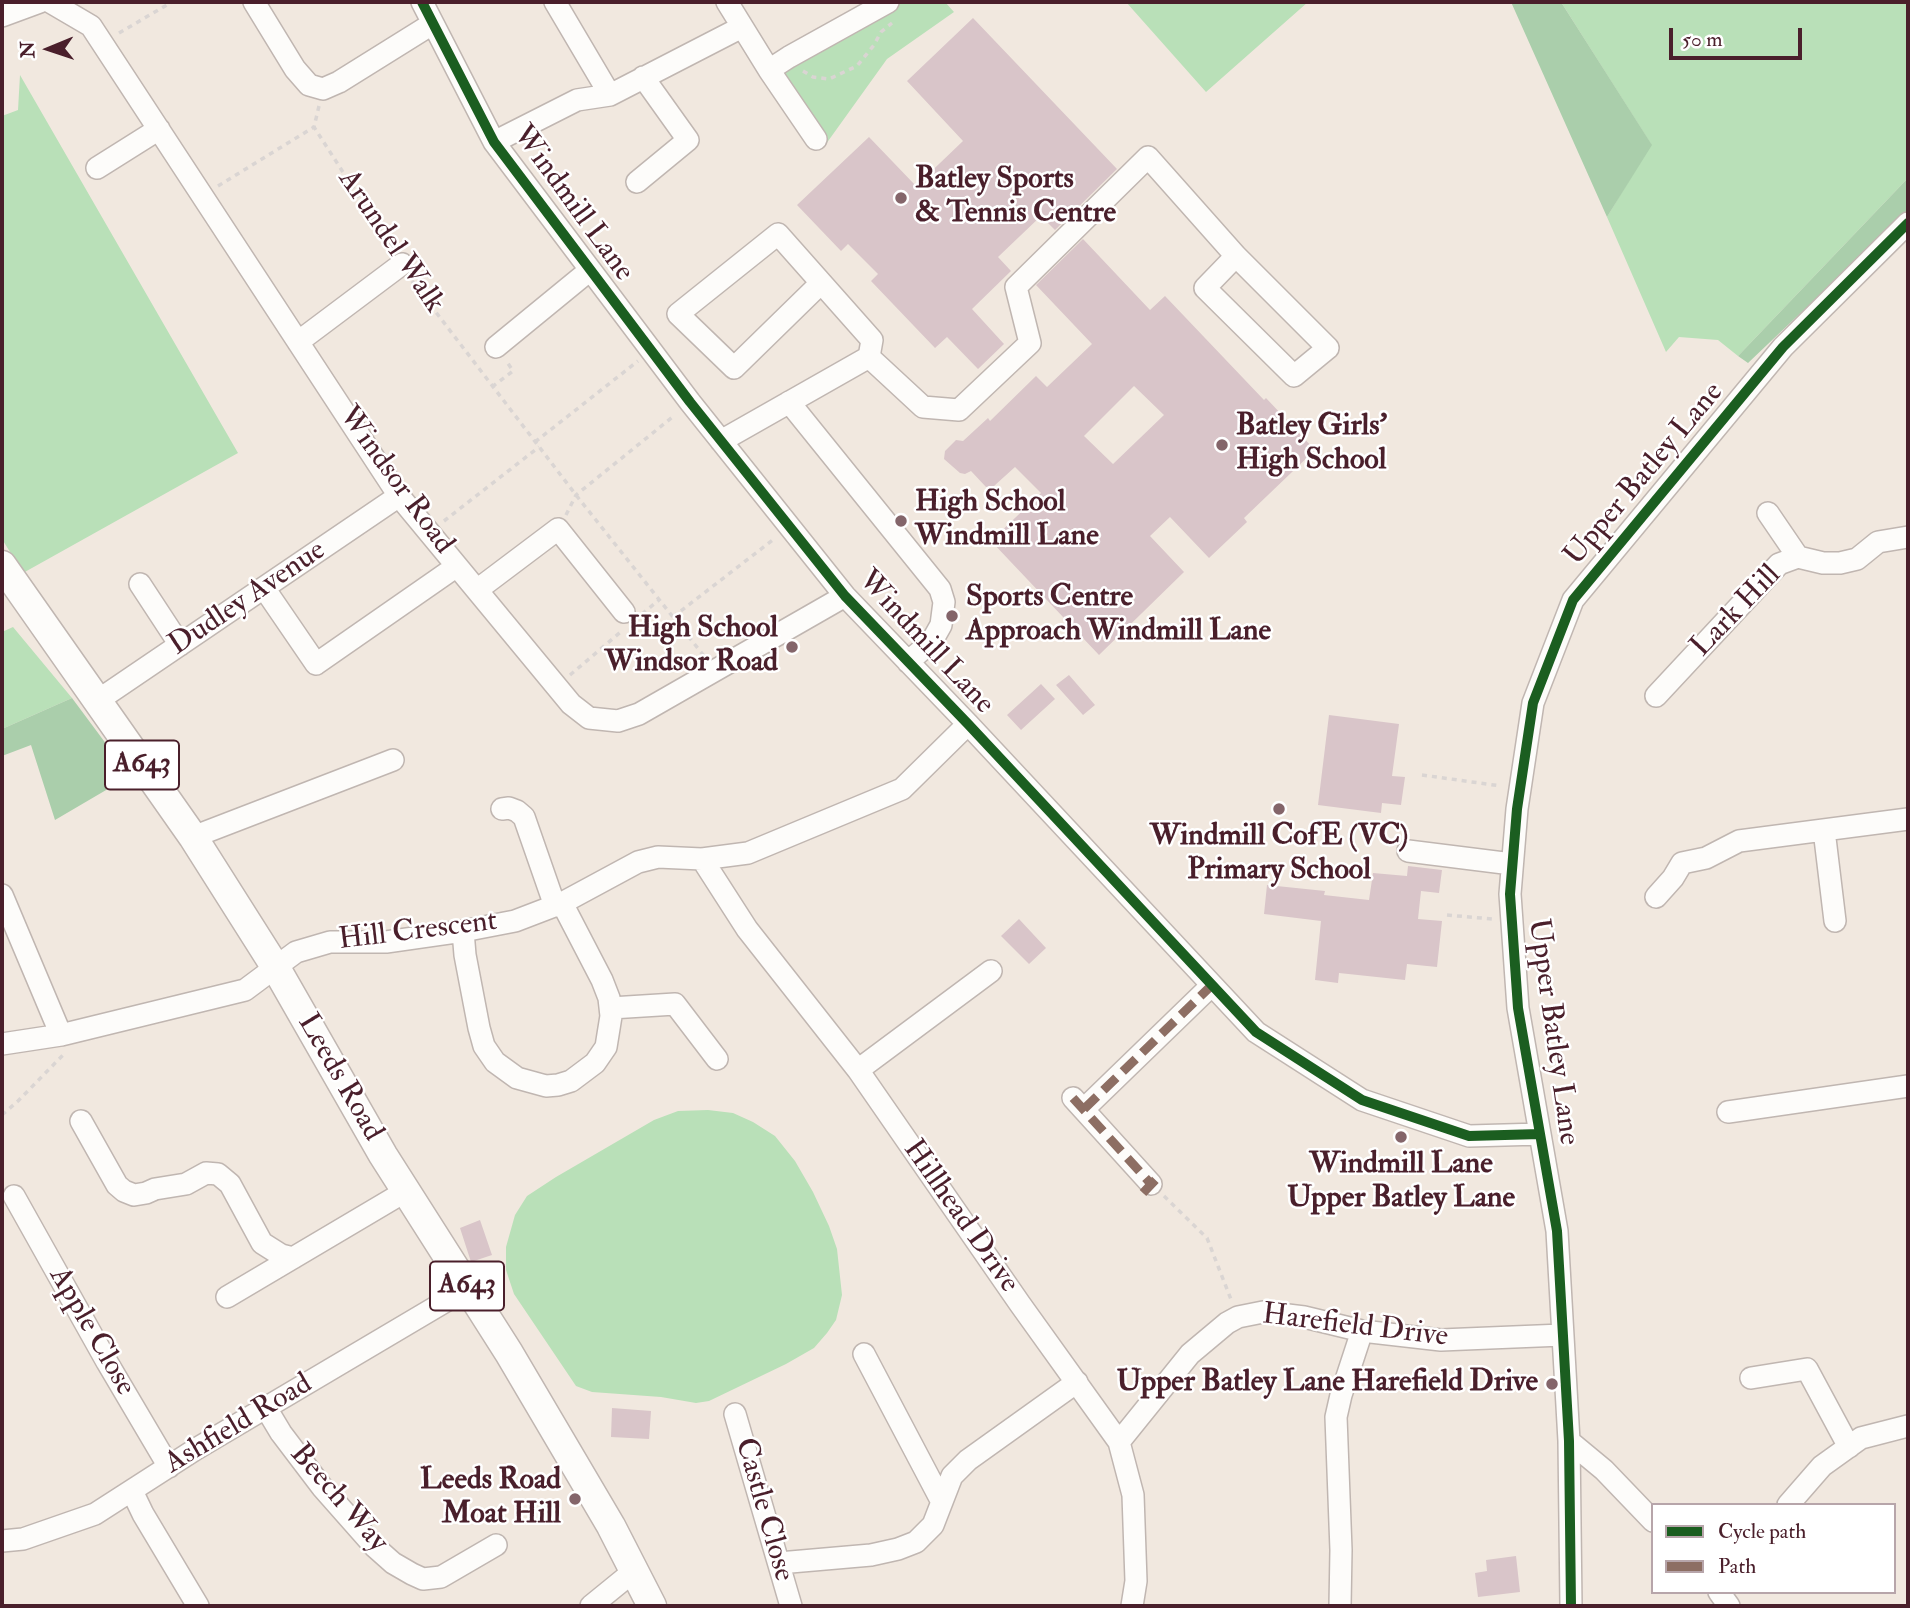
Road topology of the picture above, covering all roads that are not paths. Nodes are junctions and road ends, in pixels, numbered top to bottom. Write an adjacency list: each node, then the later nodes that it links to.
1 (40, 2): 8 (street)
2 (50, 2): 14 (street, Windsor Road)
3 (254, 2): 9 (street)
4 (422, 2): 9 (street, Windmill Lane)
5 (555, 2): 13 (street)
6 (727, 2): 10 (street)
7 (892, 11): 11 (street)
8 (2, 16)
9 (432, 24): 16 (street, Windmill Lane)
10 (742, 27): 11 (street); 12 (street)
11 (769, 70): 15 (street)
12 (643, 77): 13 (street); 18 (street)
13 (610, 95): 16 (street)
14 (159, 129): 17 (street); 24 (street, Windsor Road)
15 (816, 139)
16 (494, 142): 22 (street, Windmill Lane)
17 (97, 168)
18 (637, 182)
19 (1908, 223): 52 (street, Upper Batley Lane)
20 (1236, 256): 20 (street); 26 (street)
21 (402, 264): 24 (street)
22 (590, 270): 25 (street); 28 (street, Windmill Lane)
23 (821, 283): 23 (street); 26 (street)
24 (298, 342): 29 (street, Windsor Road)
25 (496, 347)
26 (869, 356): 27 (street)
27 (789, 402): 28 (street); 41 (street)
28 (721, 441): 38 (street, Windmill Lane)
29 (399, 496): 34 (street, Windsor Road); 36 (street, Dudley Avenue)
30 (1768, 513): 32 (street)
31 (1908, 537): 32 (street, Lark Hill)
32 (1798, 557): 42 (street, Lark Hill)
33 (2, 565): 43 (main road, Leeds Road / A643)
34 (457, 566): 36 (street); 37 (street, Windsor Road)
35 (140, 584): 40 (street)
36 (264, 588): 40 (street, Dudley Avenue)
37 (477, 590): 38 (street, Windsor Road); 39 (street)
38 (845, 596): 41 (street, Windmill Lane)
39 (630, 618)
40 (180, 645): 43 (street, Dudley Avenue)
41 (908, 662): 44 (street, Windmill Lane)
42 (1656, 696)
43 (97, 701): 49 (main road, Leeds Road / A643)
44 (968, 724): 51 (street); 60 (street, Windmill Lane)
45 (393, 760): 49 (street)
46 (502, 809): 55 (street)
47 (1908, 819): 48 (street)
48 (1824, 830): 54 (street); 56 (street)
49 (193, 837): 58 (main road, Leeds Road / A643)
50 (1408, 851): 52 (street)
51 (702, 859): 55 (street, Hill Crescent); 65 (street, Hillhead Drive)
52 (1513, 864): 69 (street, Upper Batley Lane)
53 (2, 895): 62 (street)
54 (1656, 897)
55 (559, 905): 57 (street, Hill Crescent); 61 (street)
56 (1835, 921)
57 (463, 932): 58 (street, Hill Crescent); 61 (street)
58 (276, 968): 62 (street, Hill Crescent); 71 (main road, Leeds Road / A643)
59 (992, 971): 65 (street)
60 (1212, 985): 69 (street, Windmill Lane); 70 (street)
61 (611, 1008): 64 (street)
62 (64, 1035): 63 (street, Hill Crescent)
63 (2, 1044)
64 (717, 1059)
65 (858, 1070): 80 (street, Hillhead Drive)
66 (1908, 1086): 67 (street)
67 (1728, 1112)
68 (81, 1121): 73 (street)
69 (1540, 1134): 77 (street, Upper Batley Lane)
70 (1152, 1183)
71 (406, 1191): 73 (street); 74 (main road, Leeds Road / A643)
72 (14, 1196): 87 (street, Apple Close)
73 (293, 1258): 75 (street)
74 (468, 1288): 81 (street, Ashfield Road); 95 (main road, Leeds Road / A643)
75 (227, 1297)
76 (1362, 1332): 77 (street, Harefield Drive); 85 (street, Harefield Drive); 101 (street)
77 (1562, 1335): 84 (street, Upper Batley Lane)
78 (864, 1354): 89 (street)
79 (1751, 1378): 86 (street)
80 (1077, 1382): 85 (street, Hillhead Drive); 89 (street)
81 (266, 1408): 87 (street, Ashfield Road); 93 (street, Beech Way)
82 (735, 1413): 94 (street, Castle Close)
83 (1908, 1426): 86 (street)
84 (1569, 1441): 91 (street); 102 (street, Upper Batley Lane)
85 (1119, 1442): 100 (street, Hillhead Drive)
86 (1849, 1447): 90 (street)
87 (169, 1467): 88 (street, Ashfield Road)
88 (132, 1491): 92 (street, Ashfield Road); 96 (street)
89 (942, 1502): 94 (street)
90 (1790, 1503)
91 (1651, 1519)
92 (2, 1541)
93 (496, 1545)
94 (779, 1563): 99 (street, Castle Close)
95 (634, 1571): 97 (street); 98 (main road, Leeds Road / A643)
96 (198, 1606)
97 (592, 1606)
98 (652, 1606)
99 (791, 1606)
100 (1132, 1606)
101 (1340, 1606)
102 (1571, 1606)

